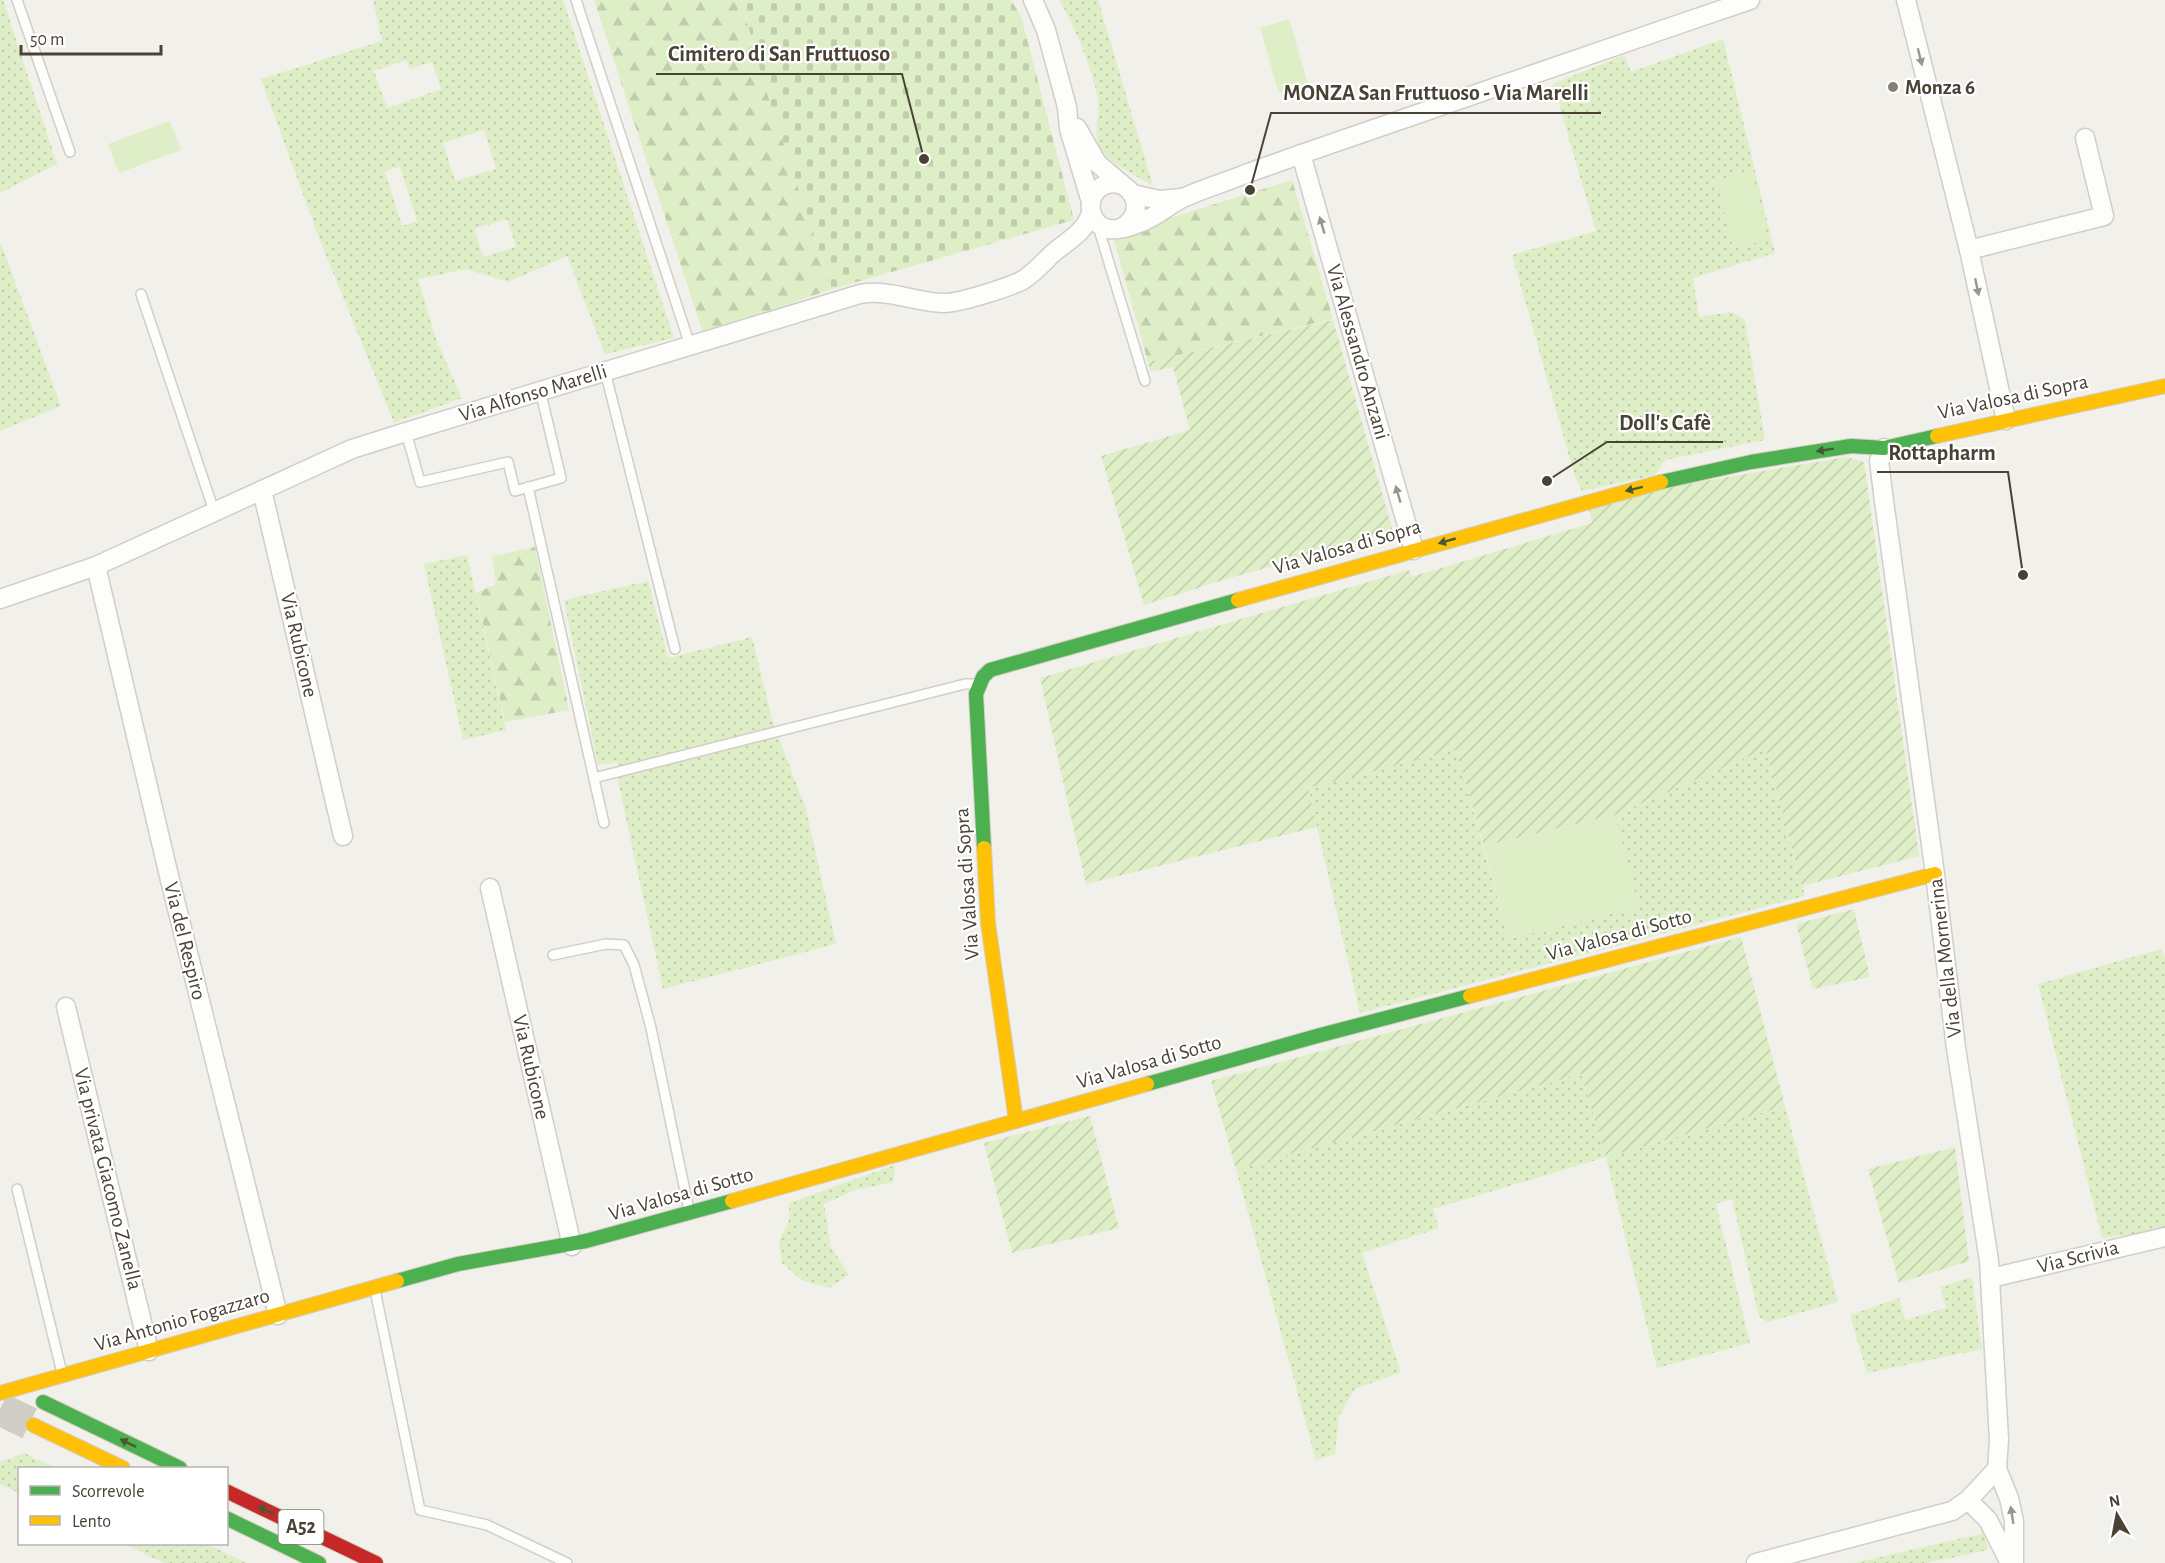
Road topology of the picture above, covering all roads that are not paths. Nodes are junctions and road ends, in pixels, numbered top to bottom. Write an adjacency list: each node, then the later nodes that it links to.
1 (17, 0): 8 (lane)
2 (576, 0): 17 (lane)
3 (1033, 0): 6 (street)
4 (1749, 0): 9 (street, Via Alfonso Marelli)
5 (1906, 0): 15 (street, one-way to 15)
6 (1067, 106): 10 (street); 12 (street)
7 (2085, 138): 15 (street)
8 (70, 152)
9 (1301, 154): 11 (street, Via Alfonso Marelli); 28 (street, Via Alessandro Anzani, one-way to 9)
10 (1128, 190): 11 (street, Via Alfonso Marelli); 12 (street, Via Alfonso Marelli); 13 (street)
11 (1183, 198): 13 (street, Via Alfonso Marelli)
12 (1091, 207): 13 (street); 14 (street, Via Alfonso Marelli)
13 (1112, 230): 14 (street, Via Alfonso Marelli); 19 (lane)
14 (1066, 243): 17 (street, Via Alfonso Marelli)
15 (1969, 250): 22 (street, one-way to 22)
16 (141, 294): 27 (lane)
17 (690, 345): 18 (street, Via Alfonso Marelli)
18 (605, 370): 21 (street, Via Alfonso Marelli); 31 (lane)
19 (1145, 381)
20 (2165, 386): 22 (main road, Via Valosa di Sopra)
21 (540, 390): 23 (street, Via Alfonso Marelli); 25 (lane)
22 (2006, 420): 24 (main road, Via Valosa di Sopra)
23 (406, 432): 25 (lane); 26 (street, Via Alfonso Marelli)
24 (1884, 448): 28 (main road, Via Valosa di Sopra, one-way to 28); 36 (street, Via della Mornerina)
25 (528, 487): 33 (lane)
26 (262, 490): 27 (street, Via Alfonso Marelli); 35 (street, Via Rubicone)
27 (214, 512): 29 (street, Via Alfonso Marelli)
28 (1414, 550): 32 (main road, Via Valosa di Sopra)
29 (96, 566): 30 (street, Via Alfonso Marelli); 47 (street, Via del Respiro)
30 (0, 599)
31 (675, 649)
32 (979, 684): 33 (lane); 40 (main road, Via Valosa di Sopra)
33 (594, 778): 34 (lane)
34 (604, 823)
35 (343, 836)
36 (1935, 874): 40 (main road, Via Valosa di Sotto); 45 (street, Via della Mornerina)
37 (490, 888): 44 (street, Via Rubicone)
38 (553, 955): 42 (lane)
39 (66, 1007): 48 (street, Via privata Giacomo Zanella)
40 (1016, 1121): 42 (main road, Via Valosa di Sotto)
41 (16, 1189): 49 (lane)
42 (690, 1214): 44 (main road, Via Valosa di Sotto)
43 (2165, 1237): 45 (street, Via Scrivia)
44 (572, 1246): 46 (main road, Via Valosa di Sotto)
45 (1991, 1278): 55 (street, Via della Mornerina)
46 (375, 1288): 47 (main road, Via Antonio Fogazzaro); 61 (lane)
47 (278, 1315): 48 (main road, Via Antonio Fogazzaro)
48 (149, 1351): 49 (main road, Via Antonio Fogazzaro)
49 (63, 1375): 50 (main road, Via Antonio Fogazzaro)
50 (0, 1393)
51 (43, 1402): 54 (main road, one-way to 51)
52 (33, 1425): 53 (main road)
53 (121, 1467)
54 (178, 1467)
55 (1997, 1469): 57 (street); 63 (street, Via della Mornerina, one-way to 55)
56 (228, 1492): 60 (main road, A52, one-way to 56)
57 (1968, 1500): 62 (street); 63 (street, Via della Mornerina)
58 (228, 1519): 59 (main road, A52)
59 (319, 1563)
60 (376, 1563)
61 (567, 1563)
62 (1756, 1563)
63 (2012, 1563)

